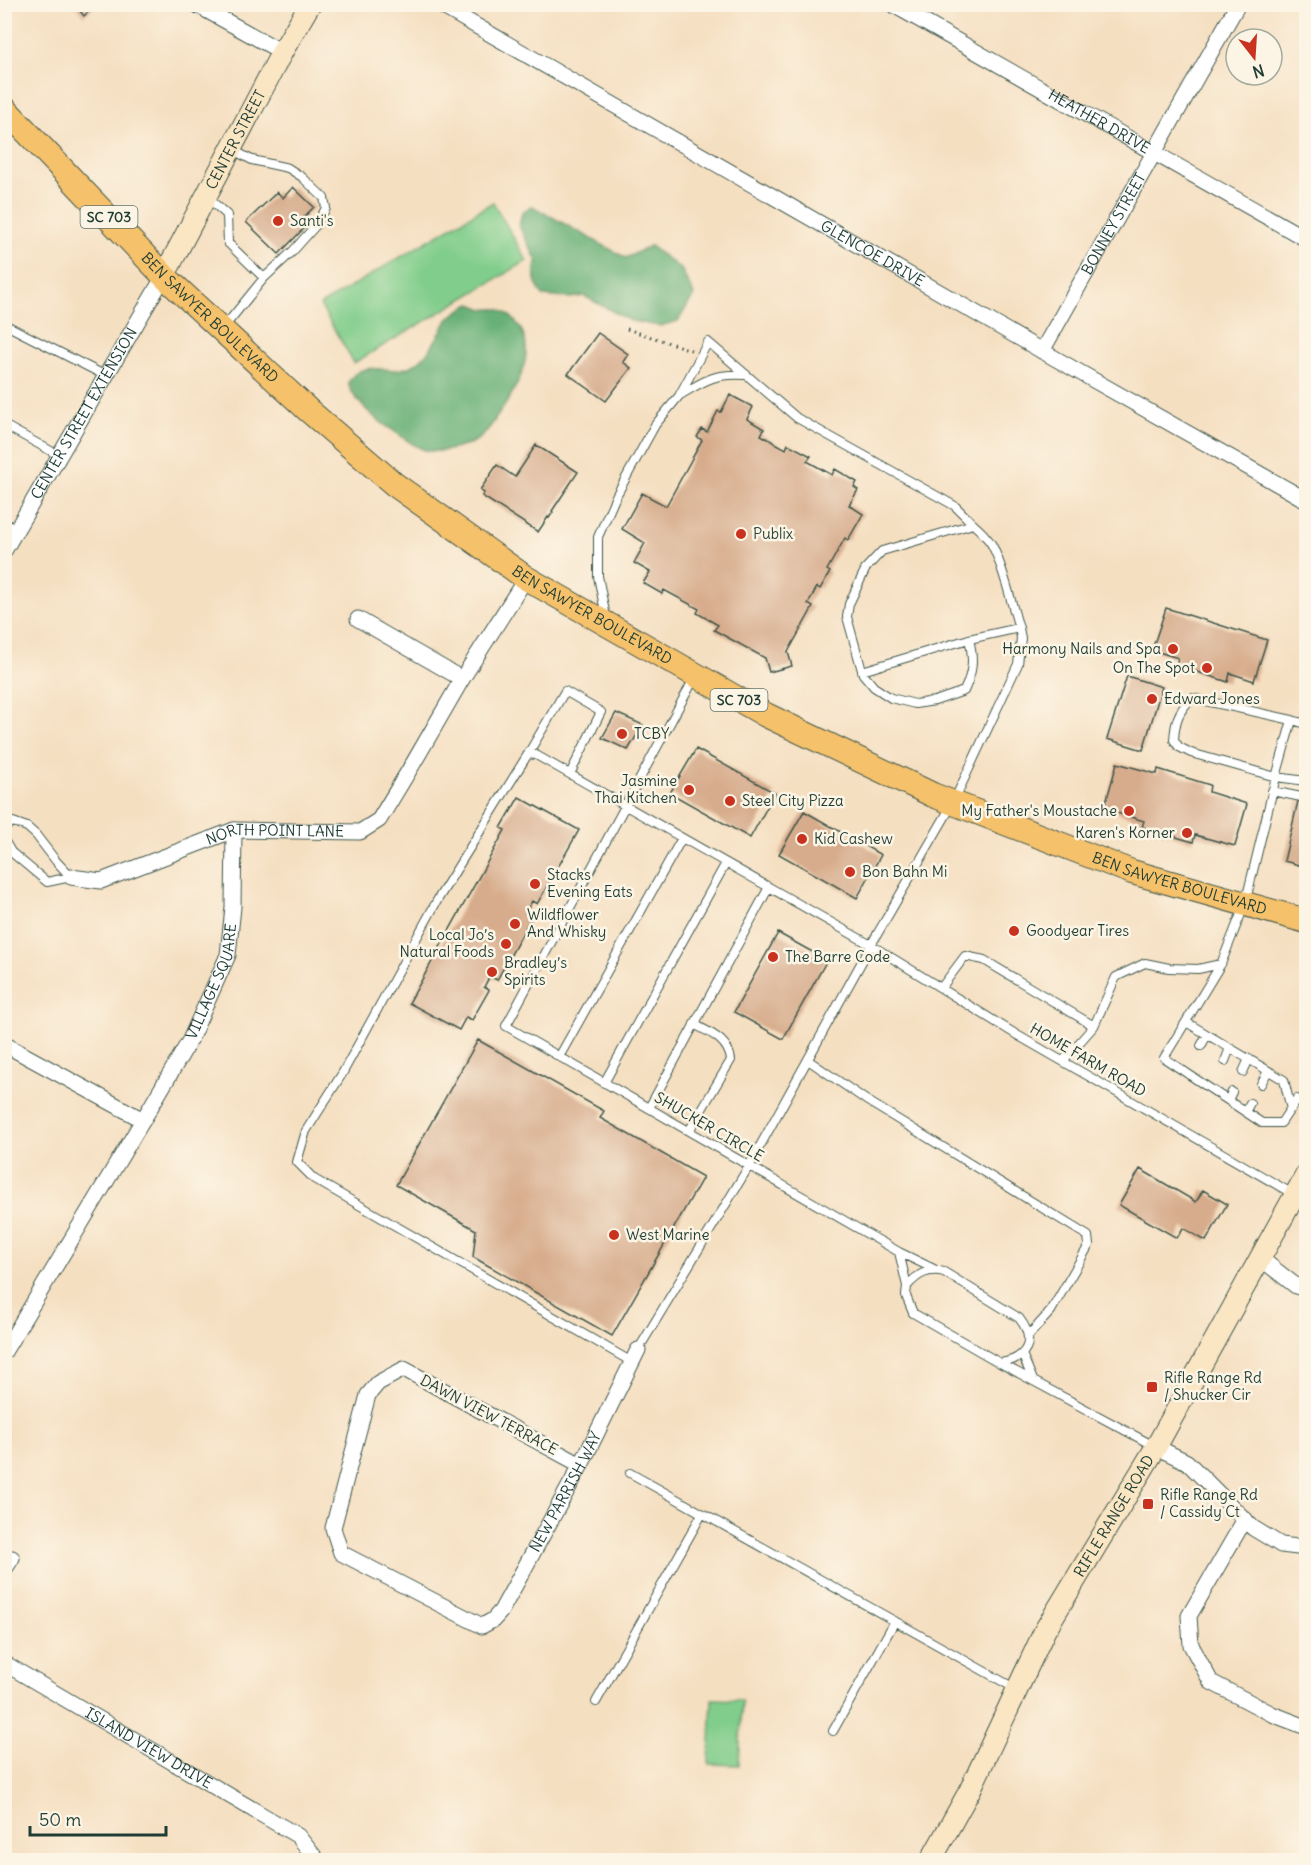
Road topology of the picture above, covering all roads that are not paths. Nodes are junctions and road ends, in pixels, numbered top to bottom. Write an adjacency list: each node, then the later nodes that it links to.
1 (195, 4): 6 (street)
2 (310, 4): 6 (main road, CENTER STREET)
3 (438, 4): 16 (street, GLENCOE DRIVE)
4 (892, 4): 9 (street, HEATHER DRIVE)
5 (1238, 4): 9 (street, BONNEY STREET)
6 (282, 51): 8 (main road, CENTER STREET)
7 (10, 124): 12 (main road, BEN SAWYER BOULEVARD / SC 703)
8 (231, 148): 10 (main road, CENTER STREET); 13 (lane)
9 (1154, 153): 11 (street, HEATHER DRIVE); 16 (street, BONNEY STREET)
10 (206, 196): 12 (main road, CENTER STREET); 13 (lane)
11 (1306, 239)
12 (164, 276): 15 (main road, BEN SAWYER BOULEVARD / SC 703); 18 (street, CENTER STREET EXTENSION)
13 (264, 278): 15 (lane)
14 (4, 324): 18 (lane)
15 (222, 330): 26 (main road, BEN SAWYER BOULEVARD / SC 703)
16 (1042, 351): 22 (street, GLENCOE DRIVE)
17 (745, 375): 19 (lane); 19 (lane); 23 (lane)
18 (106, 376): 21 (street, CENTER STREET EXTENSION)
19 (679, 396): 28 (lane)
20 (4, 424): 21 (lane)
21 (60, 456): 24 (street, CENTER STREET EXTENSION)
22 (1306, 500)
23 (973, 524): 29 (lane); 31 (lane)
24 (10, 526): 25 (street, CENTER STREET EXTENSION)
25 (4, 551)
26 (526, 578): 28 (main road, BEN SAWYER BOULEVARD / SC 703); 33 (street, NORTH POINT LANE)
27 (358, 619): 33 (street)
28 (607, 624): 32 (main road, BEN SAWYER BOULEVARD / SC 703)
29 (1018, 628): 30 (lane); 42 (lane)
30 (969, 639): 31 (lane); 31 (lane)
31 (862, 670)
32 (696, 675): 42 (main road, BEN SAWYER BOULEVARD / SC 703); 43 (lane)
33 (462, 680): 45 (street, NORTH POINT LANE)
34 (1292, 720): 35 (lane); 38 (lane); 38 (lane)
35 (1306, 724)
36 (528, 754): 37 (lane, HOME FARM ROAD); 37 (lane); 92 (lane)
37 (570, 774): 43 (lane, HOME FARM ROAD)
38 (1276, 777): 39 (lane); 40 (lane)
39 (1306, 781)
40 (1272, 791): 41 (lane); 51 (lane)
41 (1306, 798)
42 (953, 803): 51 (main road, BEN SAWYER BOULEVARD / SC 703); 53 (lane)
43 (626, 805): 46 (lane, HOME FARM ROAD); 63 (lane, SHUCKER CIRCLE)
44 (4, 828): 49 (lane)
45 (234, 830): 49 (street, NORTH POINT LANE); 79 (street, VILLAGE SQUARE)
46 (682, 838): 48 (lane, HOME FARM ROAD); 63 (lane)
47 (4, 840): 49 (lane)
48 (726, 863): 50 (lane, HOME FARM ROAD); 70 (lane)
49 (71, 877)
50 (769, 887): 53 (lane, HOME FARM ROAD); 57 (lane)
51 (1245, 904): 52 (main road, BEN SAWYER BOULEVARD / SC 703); 54 (lane)
52 (1306, 921)
53 (872, 945): 55 (lane, HOME FARM ROAD); 64 (lane)
54 (1221, 964): 56 (lane); 58 (lane)
55 (941, 988): 58 (lane); 66 (lane, HOME FARM ROAD)
56 (1186, 1022): 59 (lane); 73 (lane)
57 (694, 1024): 76 (lane); 80 (lane)
58 (1094, 1026): 66 (lane)
59 (1207, 1035): 61 (lane); 62 (lane)
60 (4, 1044): 79 (street)
61 (1201, 1046)
62 (1230, 1048): 65 (lane); 67 (lane)
63 (559, 1057): 70 (lane, SHUCKER CIRCLE)
64 (808, 1059): 81 (lane); 89 (lane)
65 (1249, 1059): 68 (lane); 69 (lane)
66 (1063, 1061): 83 (lane, HOME FARM ROAD)
67 (1225, 1061)
68 (1268, 1071): 71 (lane); 77 (lane)
69 (1243, 1072)
70 (604, 1083): 76 (lane, SHUCKER CIRCLE)
71 (1261, 1084)
72 (1232, 1092): 73 (lane)
73 (1228, 1100): 78 (lane)
74 (1250, 1103): 78 (lane)
75 (1306, 1105): 77 (lane)
76 (649, 1108): 80 (lane, SHUCKER CIRCLE)
77 (1291, 1109): 78 (lane)
78 (1245, 1112)
79 (143, 1120): 90 (street, VILLAGE SQUARE)
80 (690, 1131): 81 (lane, SHUCKER CIRCLE)
81 (749, 1166): 84 (lane, SHUCKER CIRCLE); 92 (lane)
82 (1306, 1175): 83 (main road, RIFLE RANGE ROAD)
83 (1294, 1195): 85 (main road, RIFLE RANGE ROAD)
84 (899, 1252): 86 (lane, SHUCKER CIRCLE); 87 (lane)
85 (1260, 1258): 88 (street); 95 (main road, RIFLE RANGE ROAD)
86 (935, 1270): 87 (lane); 89 (lane, SHUCKER CIRCLE)
87 (907, 1286): 93 (lane)
88 (1306, 1289)
89 (1028, 1335): 91 (lane)
90 (4, 1352)
91 (1022, 1354): 93 (lane); 94 (lane)
92 (635, 1356): 96 (street, NEW PARRISH WAY)
93 (1000, 1363): 94 (lane)
94 (1033, 1380): 95 (lane)
95 (1156, 1447): 99 (street); 104 (main road, RIFLE RANGE ROAD)
96 (581, 1465): 102 (street, NEW PARRISH WAY); 102 (street, DAWN VIEW TERRACE)
97 (630, 1473): 98 (lane)
98 (702, 1514): 101 (lane); 105 (lane)
99 (1245, 1520): 100 (street); 106 (street)
100 (1306, 1548)
101 (895, 1621): 104 (lane); 107 (lane)
102 (482, 1626)
103 (4, 1663): 108 (street, ISLAND VIEW DRIVE)
104 (1017, 1690): 109 (main road, RIFLE RANGE ROAD)
105 (596, 1702)
106 (1306, 1727)
107 (833, 1731)
108 (317, 1860)
109 (931, 1860)

